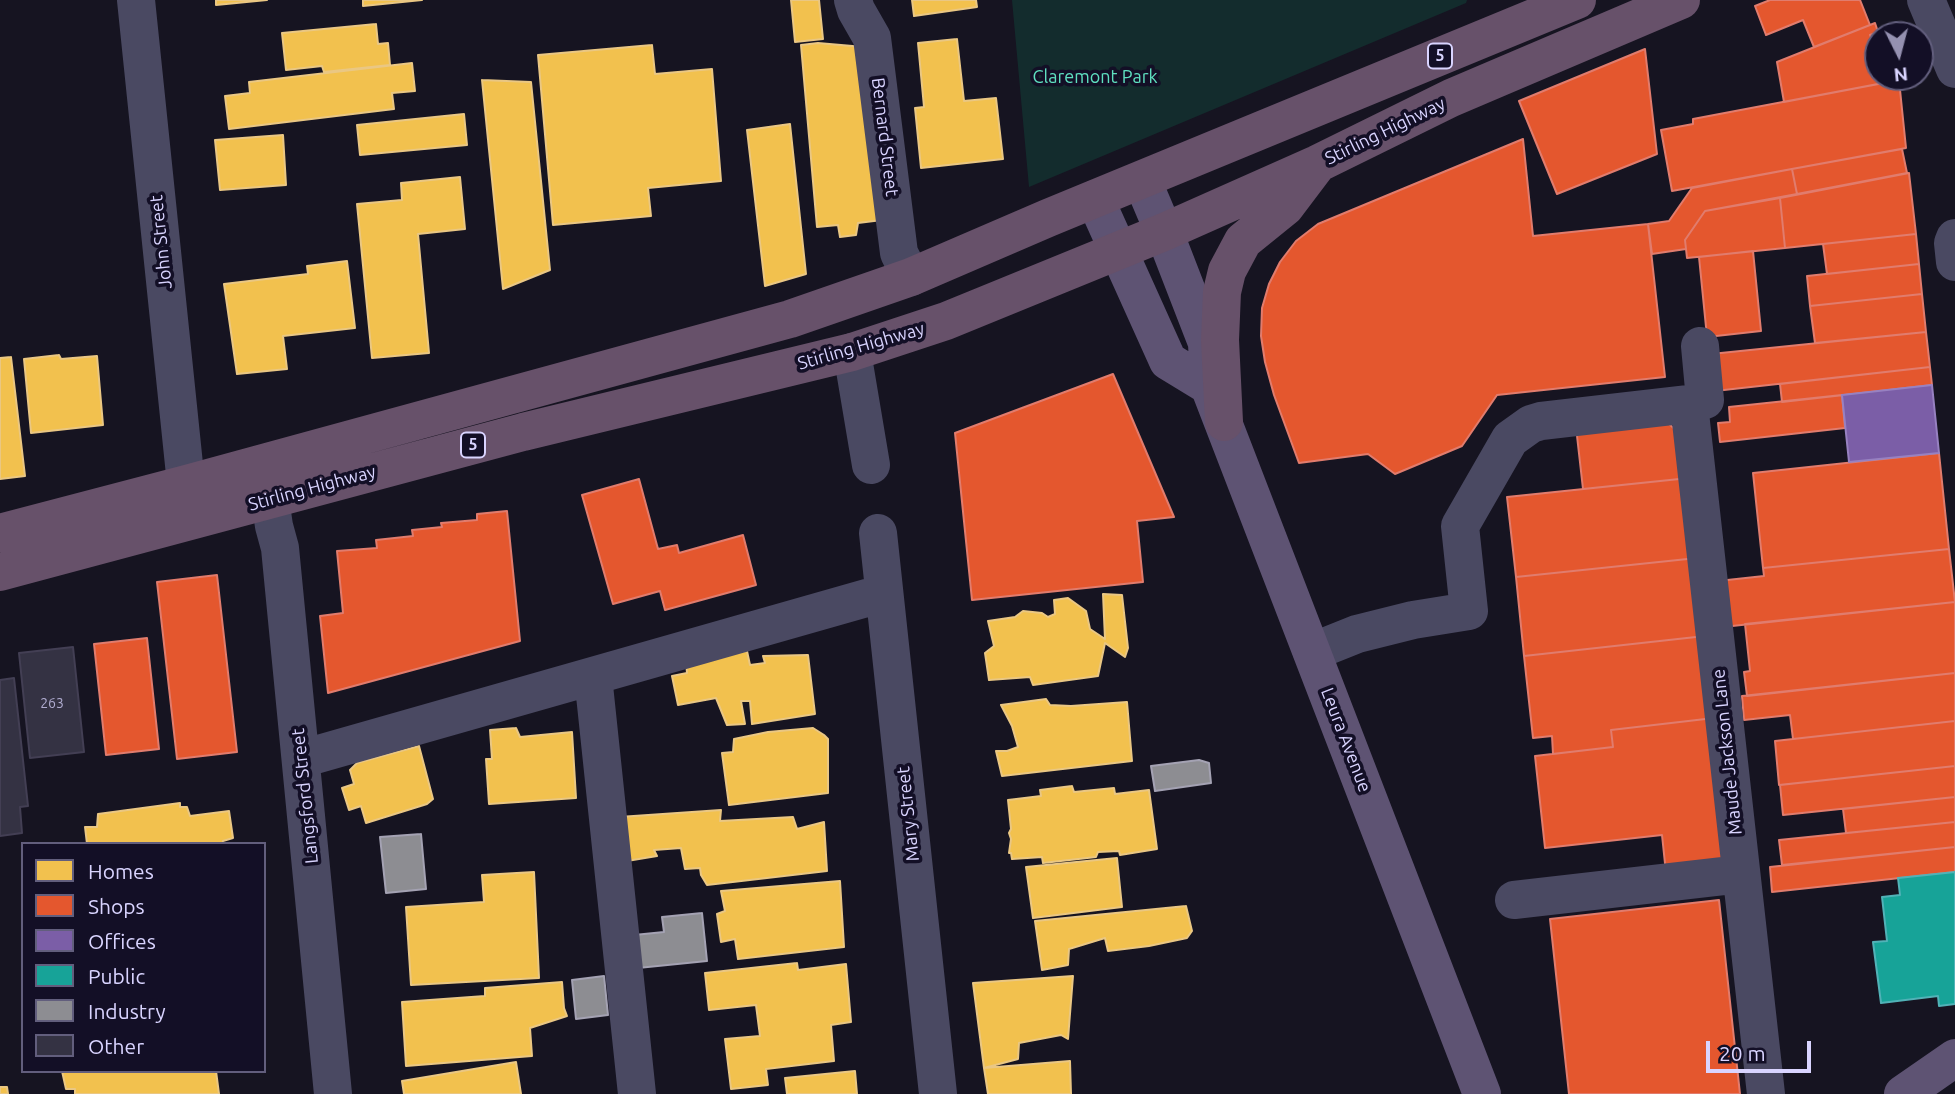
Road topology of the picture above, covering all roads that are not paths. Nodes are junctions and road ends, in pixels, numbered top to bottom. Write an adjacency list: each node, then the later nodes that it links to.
1 (136, 0): 21 (street, John Street)
2 (853, 0): 14 (street, Bernard Street)
3 (1577, 0): 8 (highway, Stirling Highway / 5)
4 (1681, 0): 7 (highway, Stirling Highway / 5)
5 (1926, 0): 6 (street)
6 (1955, 69)
7 (1317, 164): 10 (highway, Stirling Highway / 5); 19 (highway)
8 (1142, 180): 9 (highway, Stirling Highway / 5); 10 (main road, Leura Avenue)
9 (1096, 199): 12 (main road); 14 (highway, Stirling Highway / 5)
10 (1164, 232): 12 (highway, Stirling Highway / 5); 17 (main road, Leura Avenue)
11 (1955, 239): 13 (street)
12 (1118, 249): 16 (highway, Stirling Highway / 5); 17 (main road)
13 (1955, 262)
14 (911, 277): 21 (highway, Stirling Highway / 5)
15 (1700, 346): 18 (street)
16 (852, 352): 20 (street); 22 (highway, Stirling Highway / 5)
17 (1209, 386): 19 (main road, Leura Avenue)
18 (1689, 404): 27 (street); 30 (street, Maude Jackson Lane)
19 (1224, 422): 27 (main road, Leura Avenue)
20 (871, 465)
21 (187, 484): 23 (highway, Stirling Highway / 5)
22 (270, 499): 25 (highway, Stirling Highway / 5); 29 (street, Langsford Street)
23 (0, 533)
24 (878, 533): 26 (street, Mary Street)
25 (0, 572)
26 (884, 593): 28 (street); 35 (street, Mary Street)
27 (1312, 652): 36 (main road, Leura Avenue)
28 (593, 676): 29 (street); 34 (street)
29 (301, 759): 33 (street, Langsford Street)
30 (1741, 874): 31 (street); 37 (street, Maude Jackson Lane)
31 (1514, 900)
32 (1955, 1058): 38 (main road)
33 (333, 1094)
34 (637, 1094)
35 (938, 1094)
36 (1482, 1094)
37 (1766, 1094)
38 (1903, 1094)

